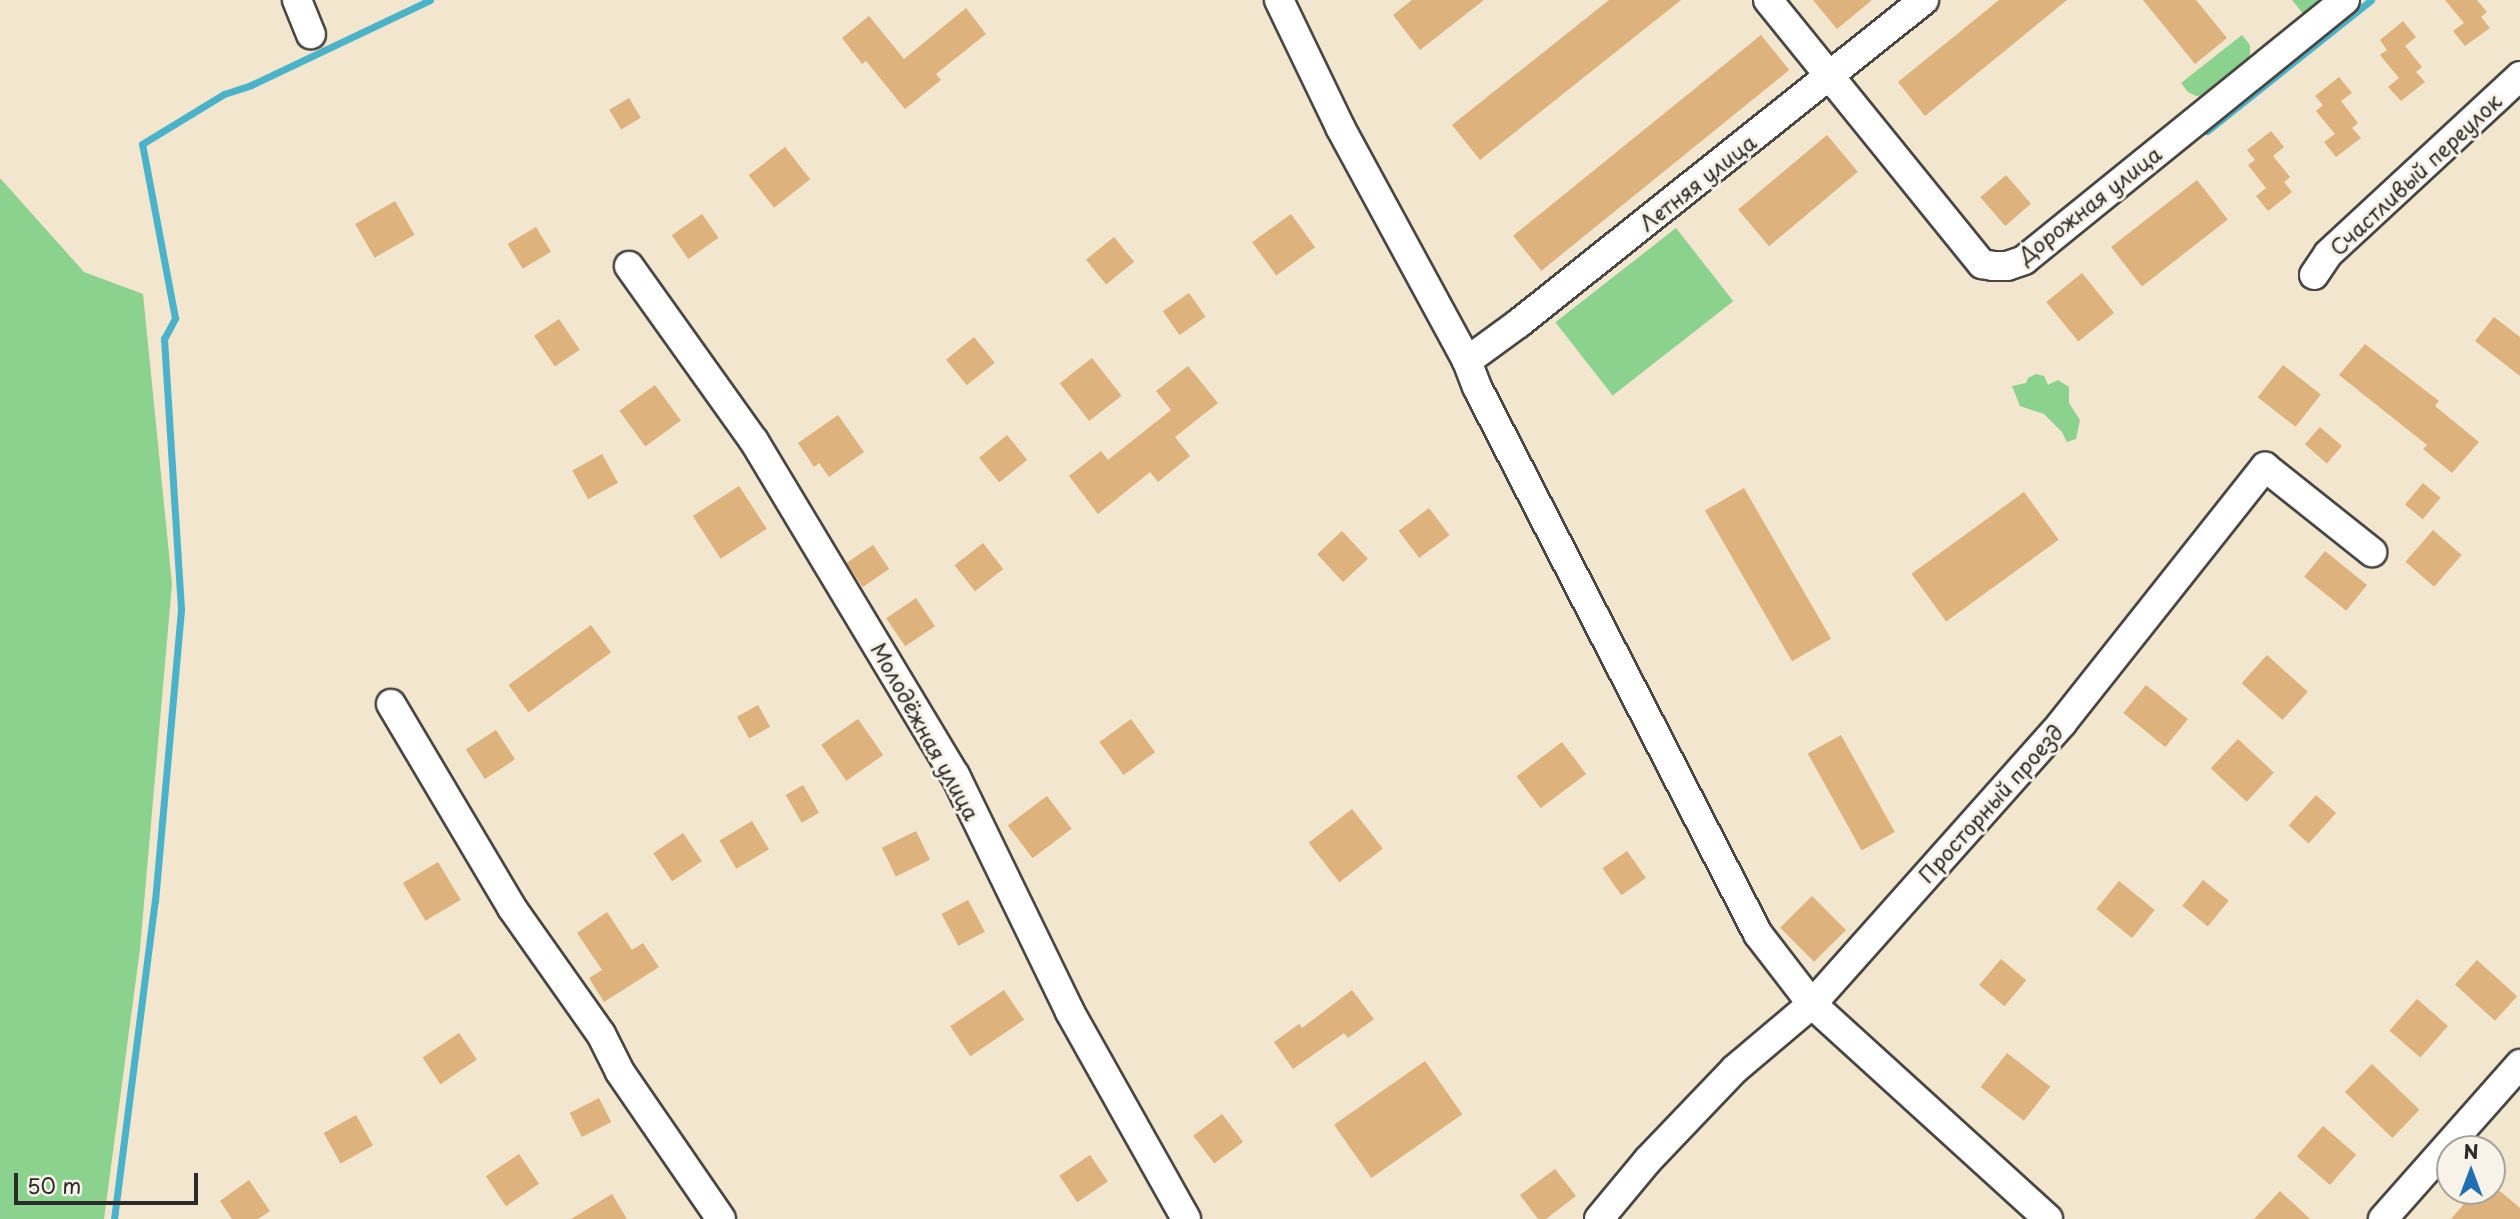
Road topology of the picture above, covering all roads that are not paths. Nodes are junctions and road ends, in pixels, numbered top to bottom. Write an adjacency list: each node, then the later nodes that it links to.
1 (297, 0): 6 (street)
2 (1279, 0): 11 (street)
3 (1768, 0): 8 (street, Дорожная улица)
4 (1924, 0): 8 (street, Летняя улица)
5 (2345, 0): 8 (street, Дорожная улица)
6 (311, 34)
7 (2520, 76): 10 (street, Счастливый переулок)
8 (1830, 77): 11 (street, Летняя улица)
9 (628, 266): 17 (street, Молодёжная улица)
10 (2314, 275)
11 (1467, 361): 14 (street)
12 (2372, 552): 14 (street, Просторный проезд)
13 (391, 704): 16 (street)
14 (1812, 1004): 18 (street, Просторный проезд); 19 (street)
15 (2520, 1064): 20 (street)
16 (720, 1219)
17 (1186, 1219)
18 (1599, 1219)
19 (2048, 1219)
20 (2383, 1219)

